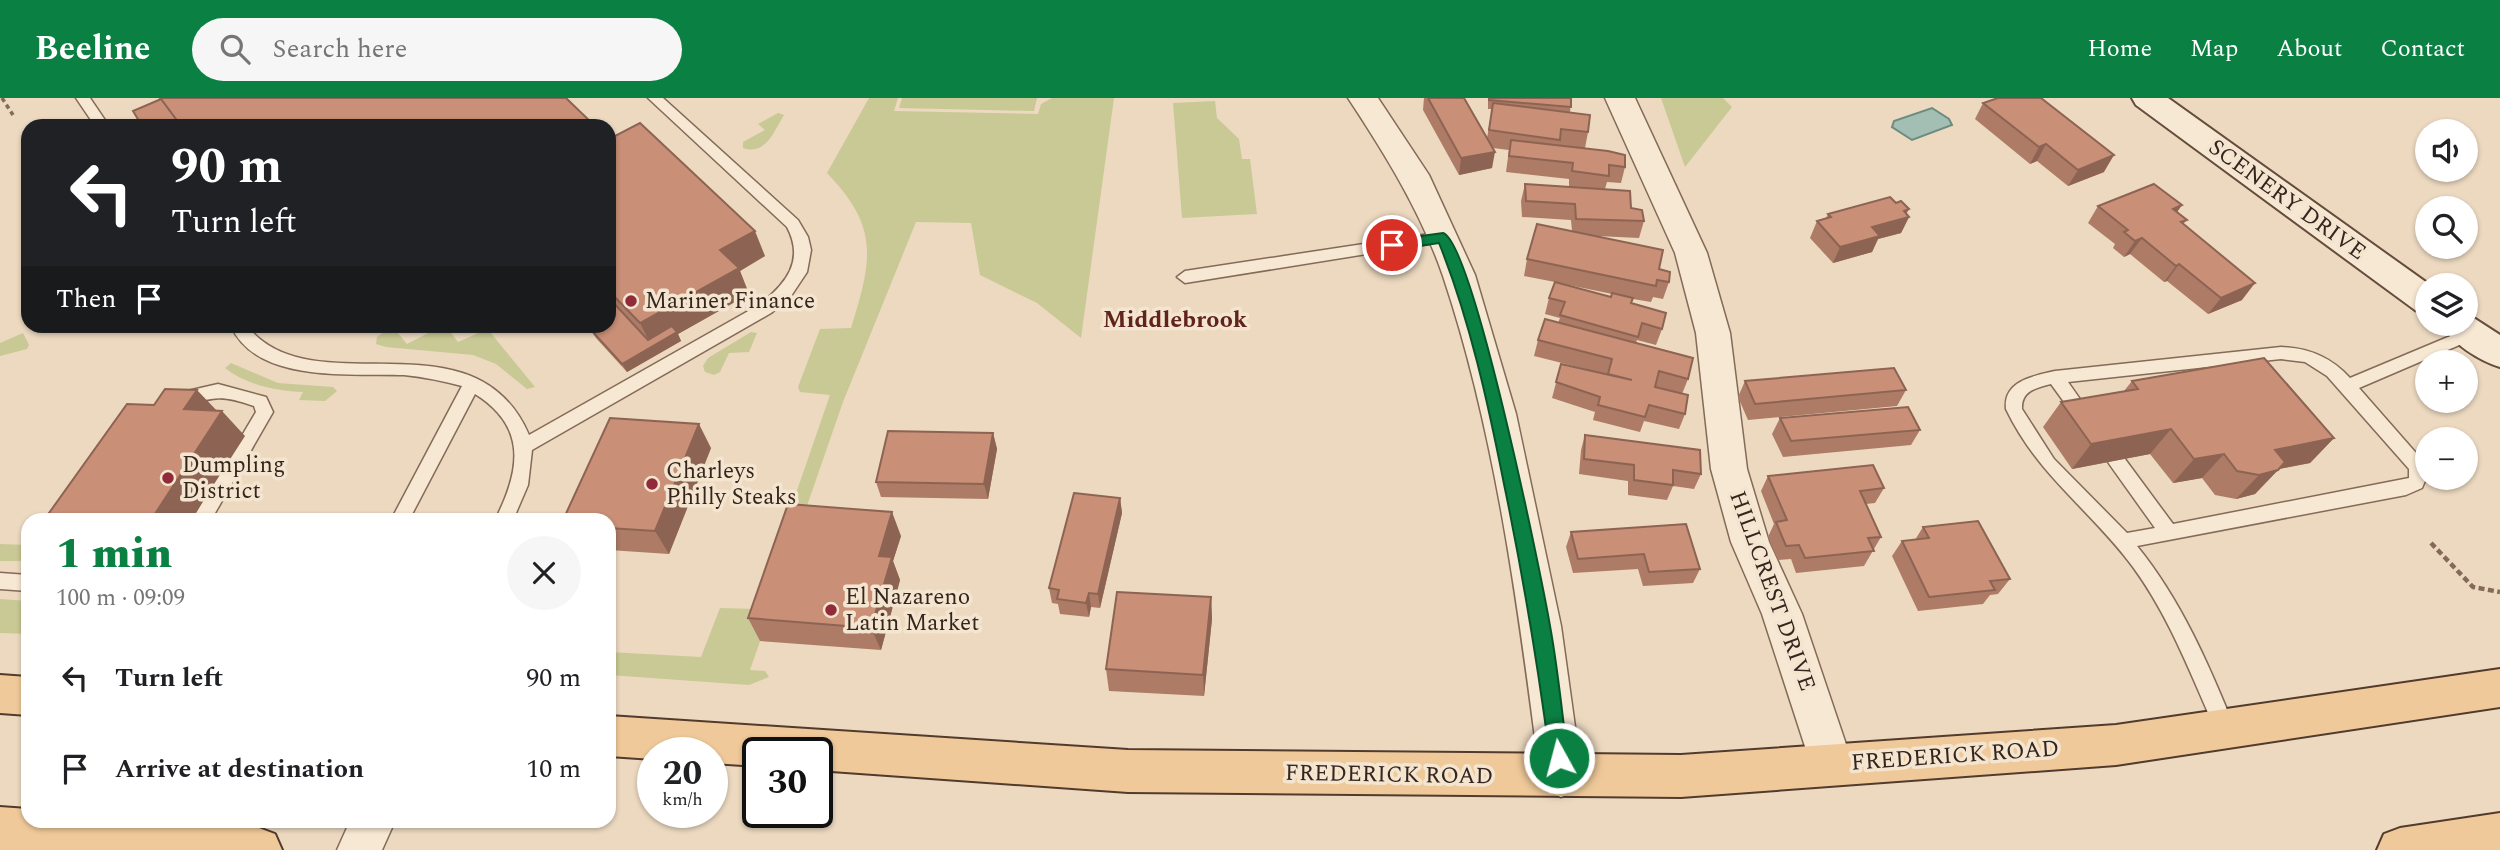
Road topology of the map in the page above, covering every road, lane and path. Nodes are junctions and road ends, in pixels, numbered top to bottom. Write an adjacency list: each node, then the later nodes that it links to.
1 (2, 98): 7 (path)
2 (83, 98): 8 (lane)
3 (655, 98): 19 (lane)
4 (1363, 98): 9 (street)
5 (1620, 98): 35 (street, HILLCREST DRIVE)
6 (2147, 98): 11 (street, SCENERY DRIVE)
7 (13, 115)
8 (97, 119)
9 (1443, 237): 10 (lane); 36 (street)
10 (1185, 277)
11 (2415, 292)
12 (245, 333): 15 (lane)
13 (2477, 337): 16 (lane)
14 (2055, 377): 16 (lane); 18 (lane); 25 (lane)
15 (472, 384): 19 (lane); 22 (lane)
16 (2347, 386): 24 (lane)
17 (165, 408): 21 (lane)
18 (2086, 419)
19 (524, 446): 23 (lane)
20 (2116, 460): 24 (lane)
21 (205, 513)
22 (404, 513)
23 (508, 513)
24 (2169, 533): 25 (lane)
25 (2123, 541): 33 (lane)
26 (2431, 543): 29 (path)
27 (0, 581): 28 (lane)
28 (21, 582)
29 (2500, 592)
30 (2500, 688): 33 (main road, FREDERICK ROAD)
31 (0, 694): 32 (main road)
32 (21, 696)
33 (2225, 729): 35 (main road, FREDERICK ROAD)
34 (616, 736): 36 (main road, FREDERICK ROAD)
35 (1832, 765): 36 (main road, FREDERICK ROAD)
36 (1561, 778)
37 (370, 828): 42 (street)
38 (0, 829): 40 (main road)
39 (2500, 835): 43 (main road)
40 (114, 845): 41 (main road)
41 (259, 850)
42 (359, 850)
43 (2400, 850)

